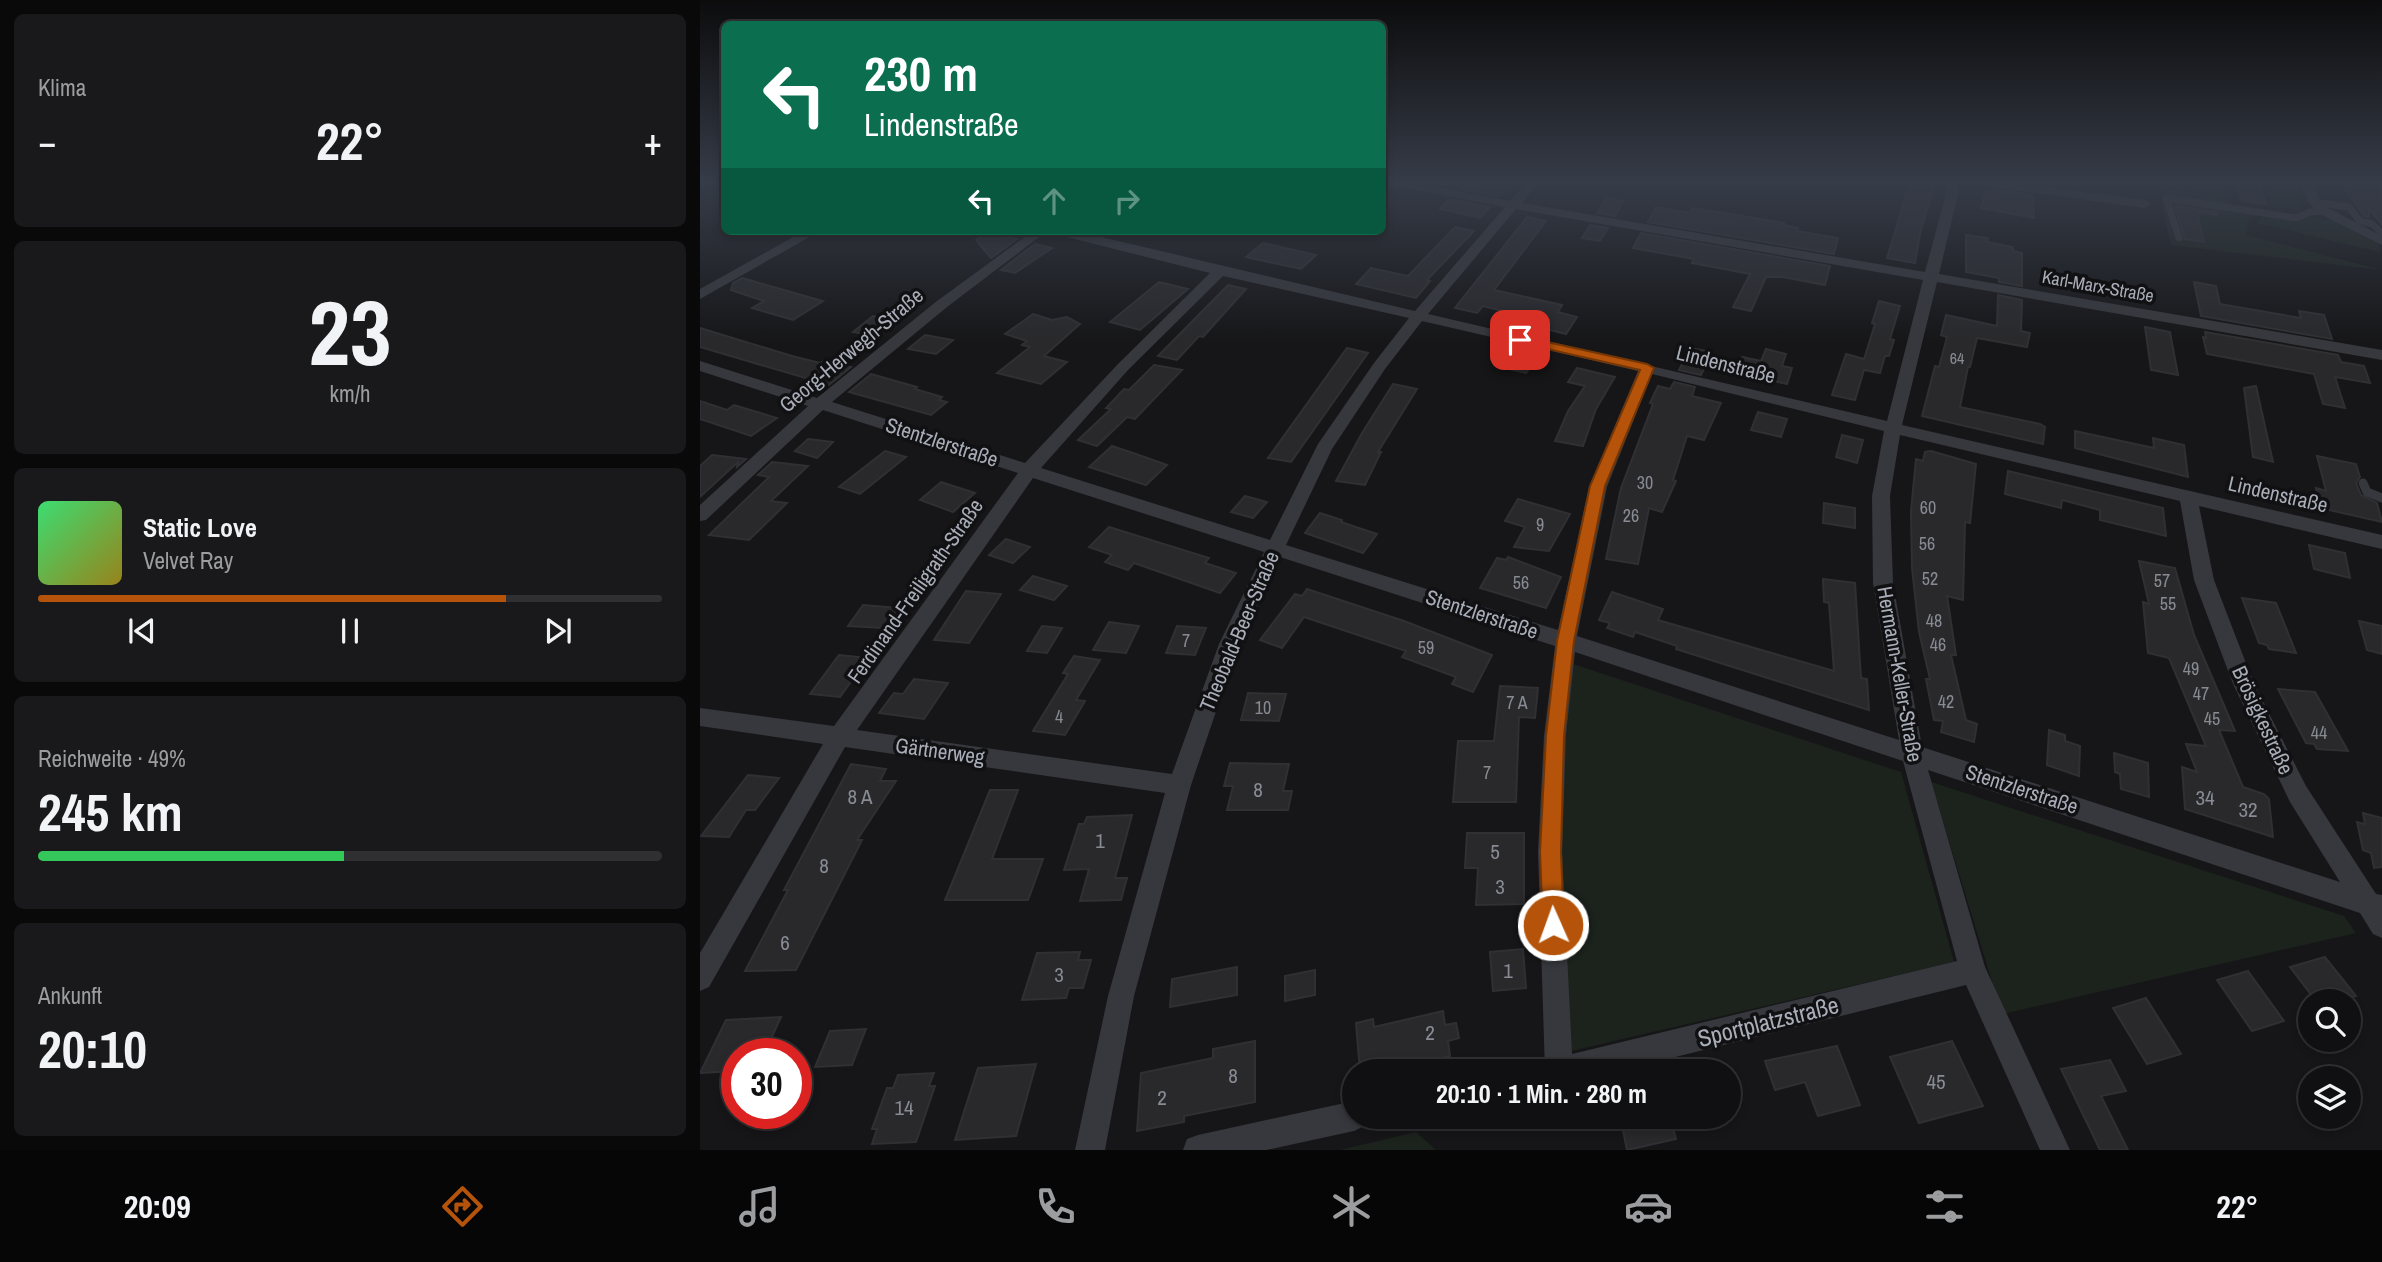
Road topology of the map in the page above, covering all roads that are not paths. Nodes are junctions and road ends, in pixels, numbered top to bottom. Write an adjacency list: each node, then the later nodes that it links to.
1 (806, 236): 9 (street)
2 (1035, 236): 14 (street, Georg-Herwegh-Straße)
3 (1078, 236): 7 (street, Lindenstraße)
4 (1487, 236): 10 (street, Theobald-Beer-Straße)
5 (1691, 236): 8 (street, Karl-Marx-Straße)
6 (1941, 236): 8 (street, Hermann-Keller-Straße)
7 (1220, 271): 10 (street, Lindenstraße); 16 (street, Ferdinand-Freiligrath-Straße)
8 (1931, 277): 11 (street, Karl-Marx-Straße); 15 (street, Hermann-Keller-Straße)
9 (700, 295)
10 (1418, 317): 13 (street, Lindenstraße); 22 (street, Theobald-Beer-Straße)
11 (2382, 355)
12 (700, 366): 14 (street, Stentzlerstraße)
13 (1647, 368): 15 (street, Lindenstraße); 23 (street)
14 (821, 403): 16 (street, Stentzlerstraße); 20 (street, Georg-Herwegh-Straße)
15 (1893, 428): 18 (street, Lindenstraße); 26 (street, Hermann-Keller-Straße)
16 (1029, 470): 22 (street, Stentzlerstraße); 25 (street, Ferdinand-Freiligrath-Straße)
17 (2363, 483): 19 (lane)
18 (2188, 496): 21 (street, Lindenstraße); 28 (street, Brösigkestraße)
19 (2382, 498)
20 (700, 515)
21 (2382, 542)
22 (1274, 547): 23 (street, Stentzlerstraße); 27 (street, Theobald-Beer-Straße)
23 (1566, 641): 26 (street, Stentzlerstraße); 32 (street)
24 (700, 717): 25 (street, Gärtnerweg)
25 (839, 737): 27 (street, Gärtnerweg); 31 (street, Ferdinand-Freiligrath-Straße)
26 (1912, 753): 28 (street, Stentzlerstraße); 30 (street, Hermann-Keller-Straße)
27 (1179, 785): 35 (street, Theobald-Beer-Straße)
28 (2374, 906): 29 (street, Brösigkestraße)
29 (2382, 925)
30 (1973, 970): 33 (street, Sportplatzstraße); 37 (street, Hermann-Keller-Straße)
31 (700, 978)
32 (1559, 1059)
33 (1609, 1059)
34 (1342, 1119): 36 (street)
35 (1090, 1150)
36 (1198, 1150)
37 (2055, 1150)

